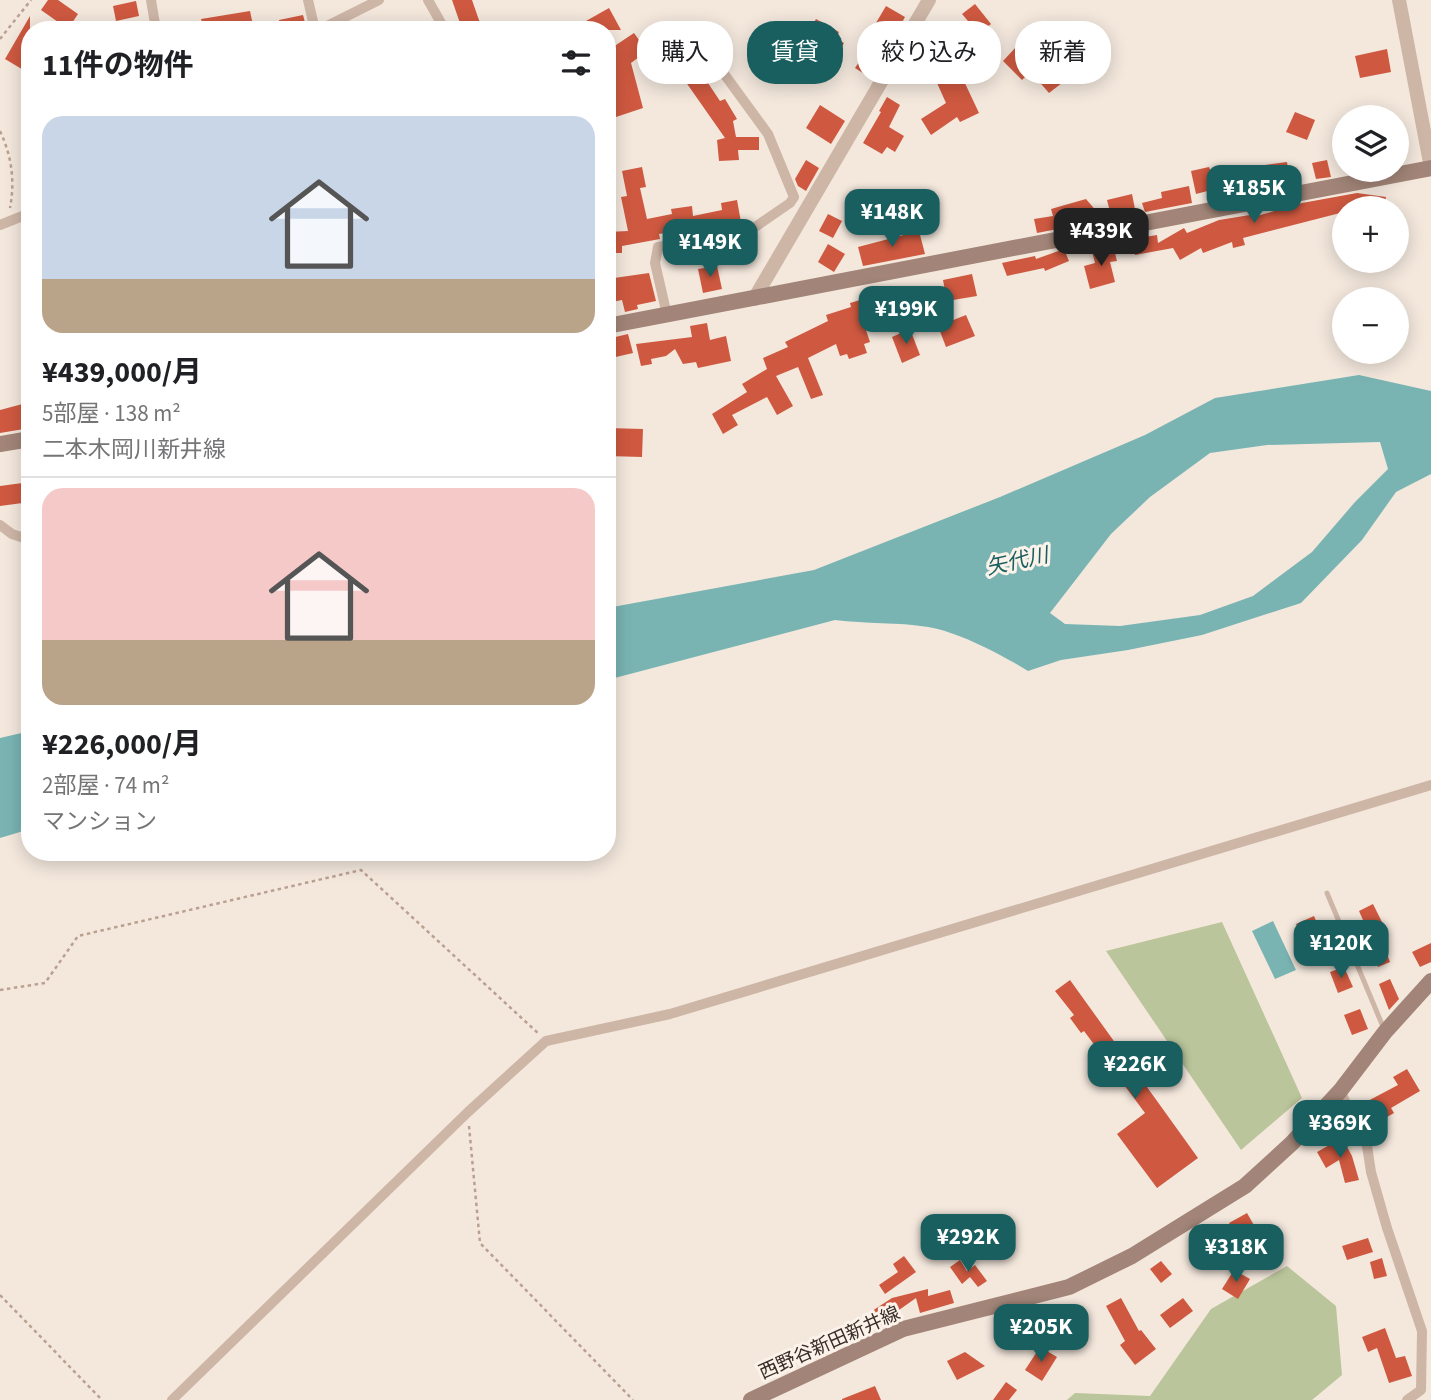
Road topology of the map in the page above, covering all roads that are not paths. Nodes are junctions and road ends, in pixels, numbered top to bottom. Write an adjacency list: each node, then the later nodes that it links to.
1 (150, 0): 7 (street)
2 (308, 0): 8 (street)
3 (379, 0): 9 (street)
4 (428, 0): 10 (street)
5 (929, 0): 14 (street)
6 (1399, 0): 12 (street)
7 (154, 21)
8 (314, 21)
9 (336, 21)
10 (440, 21)
11 (731, 84): 13 (street)
12 (1431, 168): 17 (main road)
13 (794, 197): 14 (street); 18 (street)
14 (809, 205): 17 (street)
15 (21, 217): 16 (street)
16 (4, 223)
17 (754, 299): 18 (main road)
18 (667, 314): 19 (main road)
19 (616, 324)
20 (21, 440): 21 (main road)
21 (0, 444)
22 (0, 525): 23 (street)
23 (21, 537)
24 (1431, 785): 30 (street)
25 (1327, 893): 27 (lane)
26 (1431, 981): 27 (main road, 西野谷新田新井線)
27 (1385, 1032): 28 (main road, 西野谷新田新井線)
28 (1340, 1091): 29 (street); 31 (main road, 西野谷新田新井線)
29 (1426, 1388): 32 (street)
30 (172, 1400)
31 (751, 1400)
32 (1407, 1400)

